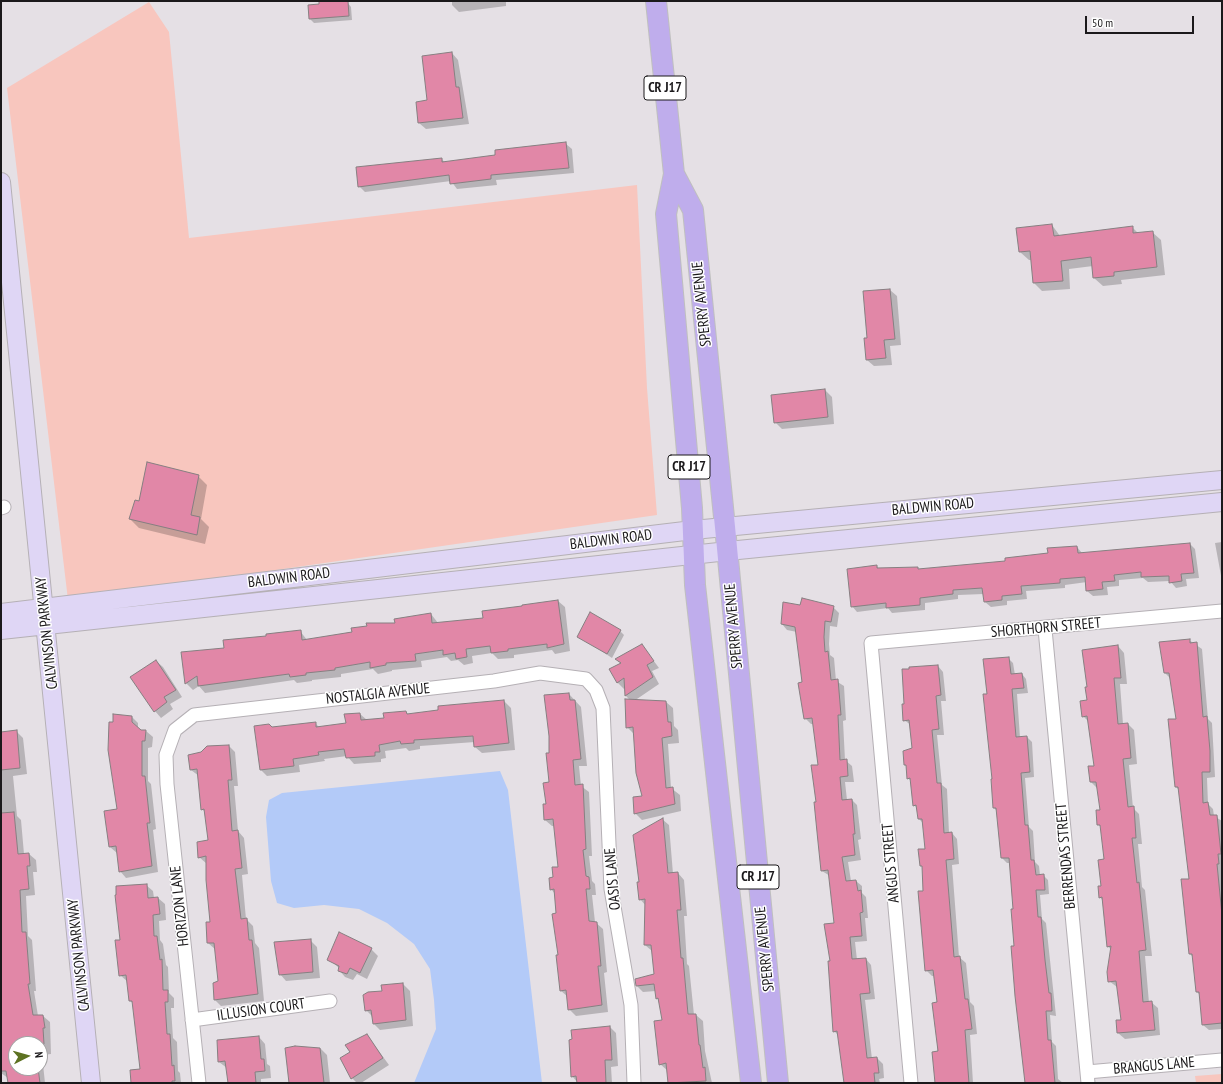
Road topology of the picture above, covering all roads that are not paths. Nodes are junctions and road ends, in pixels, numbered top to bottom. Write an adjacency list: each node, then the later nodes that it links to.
1 (656, 1): 2 (main road, SPERRY AVENUE / CR J17)
2 (674, 174): 6 (main road, SPERRY AVENUE / CR J17); 7 (main road, SPERRY AVENUE / CR J17)
3 (1, 182): 12 (main road, CALVINSON PARKWAY)
4 (1222, 480): 6 (main road, BALDWIN ROAD)
5 (1222, 502): 8 (main road, BALDWIN ROAD)
6 (725, 527): 7 (main road, BALDWIN ROAD); 8 (main road, SPERRY AVENUE / CR J17)
7 (693, 530): 9 (main road, SPERRY AVENUE / CR J17); 12 (main road, BALDWIN ROAD)
8 (728, 552): 9 (main road, BALDWIN ROAD); 26 (main road, SPERRY AVENUE / CR J17)
9 (694, 555): 12 (main road, BALDWIN ROAD); 25 (main road, SPERRY AVENUE / CR J17)
10 (1222, 611): 13 (street, SHORTHORN STREET)
11 (1, 613): 12 (main road, BALDWIN ROAD)
12 (45, 617): 14 (main road, BALDWIN ROAD); 22 (main road, CALVINSON PARKWAY)
13 (1045, 629): 15 (street, SHORTHORN STREET); 21 (street, BERRENDAS STREET)
14 (1, 630)
15 (870, 643): 27 (street, ANGUS STREET)
16 (586, 679): 17 (street, NOSTALGIA AVENUE); 24 (street, OASIS LANE)
17 (176, 730): 19 (street, HORIZON LANE)
18 (330, 1001): 19 (street, ILLUSION COURT)
19 (192, 1020): 23 (street, HORIZON LANE)
20 (1222, 1060): 21 (street, BRANGUS LANE)
21 (1087, 1078)
22 (91, 1083)
23 (199, 1083)
24 (634, 1083)
25 (751, 1083)
26 (778, 1083)
27 (911, 1083)

